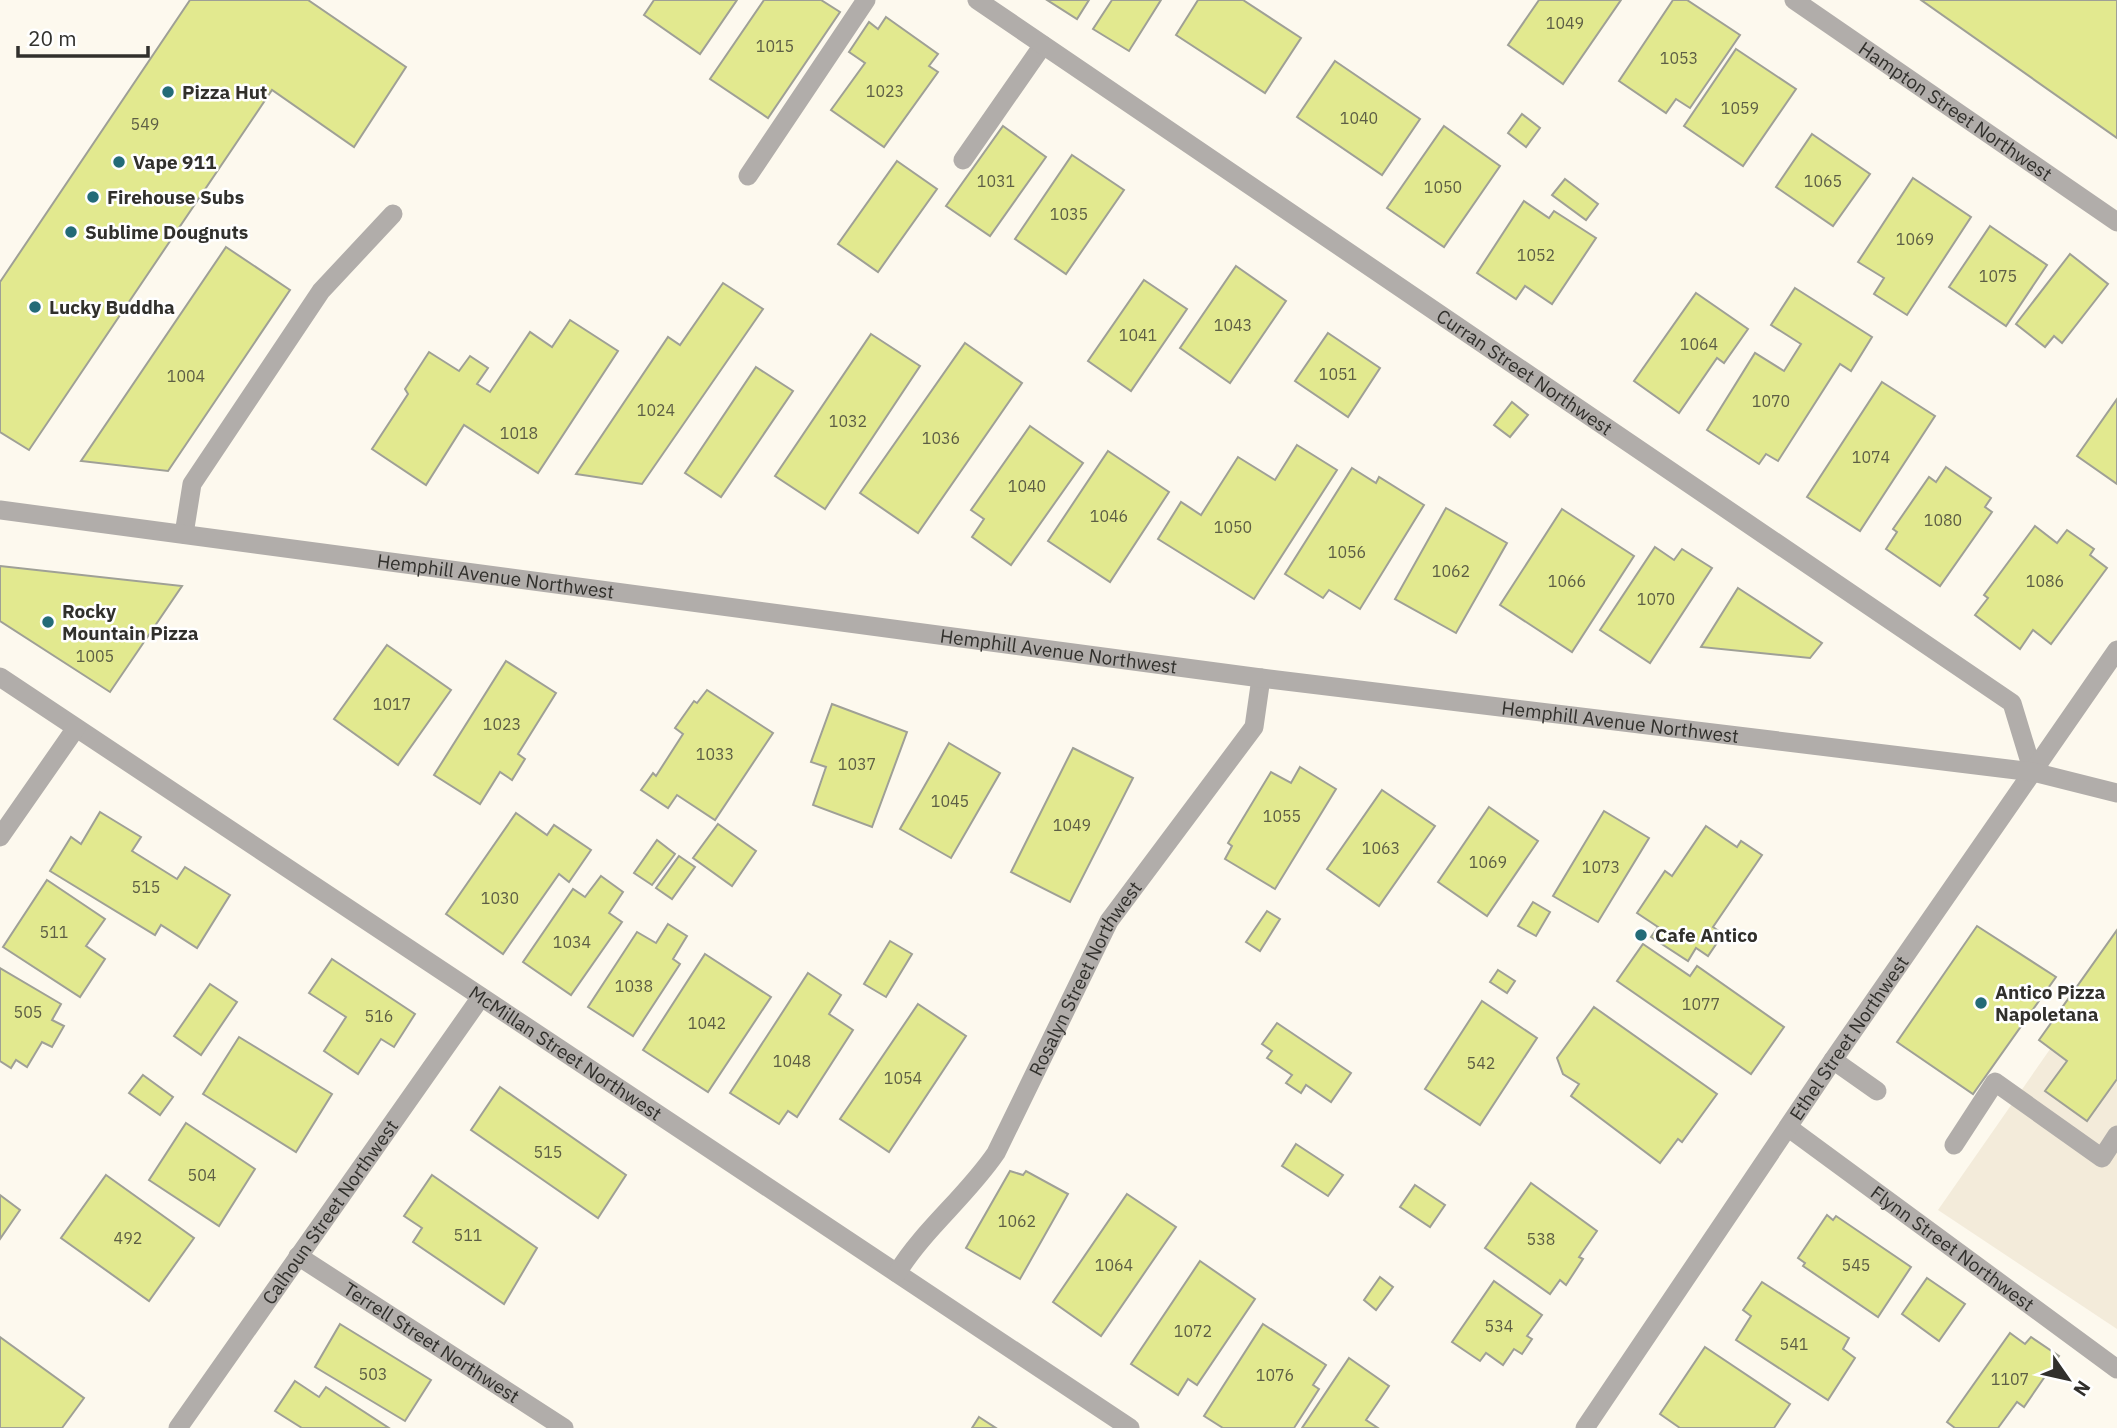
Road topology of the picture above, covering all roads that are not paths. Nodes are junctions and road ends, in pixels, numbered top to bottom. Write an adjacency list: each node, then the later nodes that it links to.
1 (866, 0): 6 (street)
2 (977, 0): 4 (street, Curran Street Northwest)
3 (1794, 0): 8 (street, Hampton Street Northwest)
4 (1044, 45): 5 (street); 15 (street, Curran Street Northwest)
5 (963, 160)
6 (748, 176)
7 (393, 214): 10 (street)
8 (2117, 222)
9 (0, 510): 10 (street, Hemphill Avenue Northwest)
10 (184, 534): 13 (street, Hemphill Avenue Northwest)
11 (2117, 650): 15 (street, Ethel Street Northwest)
12 (0, 677): 14 (street, McMillan Street Northwest)
13 (1261, 678): 15 (street, Hemphill Avenue Northwest); 25 (street, Rosalyn Street Northwest)
14 (76, 728): 17 (street); 18 (street, McMillan Street Northwest)
15 (2033, 772): 16 (street, Hemphill Avenue Northwest); 19 (street, Ethel Street Northwest)
16 (2117, 793)
17 (0, 837)
18 (481, 997): 24 (street, Calhoun Street Northwest); 25 (street, McMillan Street Northwest)
19 (1833, 1060): 20 (street); 21 (street, Ethel Street Northwest)
20 (1877, 1091)
21 (1788, 1128): 26 (street, Flynn Street Northwest); 30 (street, Ethel Street Northwest)
22 (2117, 1135): 23 (street)
23 (1954, 1144)
24 (298, 1256): 27 (street, Calhoun Street Northwest); 28 (street, Terrell Street Northwest)
25 (897, 1273): 29 (street, McMillan Street Northwest)
26 (2117, 1369)
27 (178, 1428)
28 (564, 1428)
29 (1130, 1428)
30 (1585, 1428)

